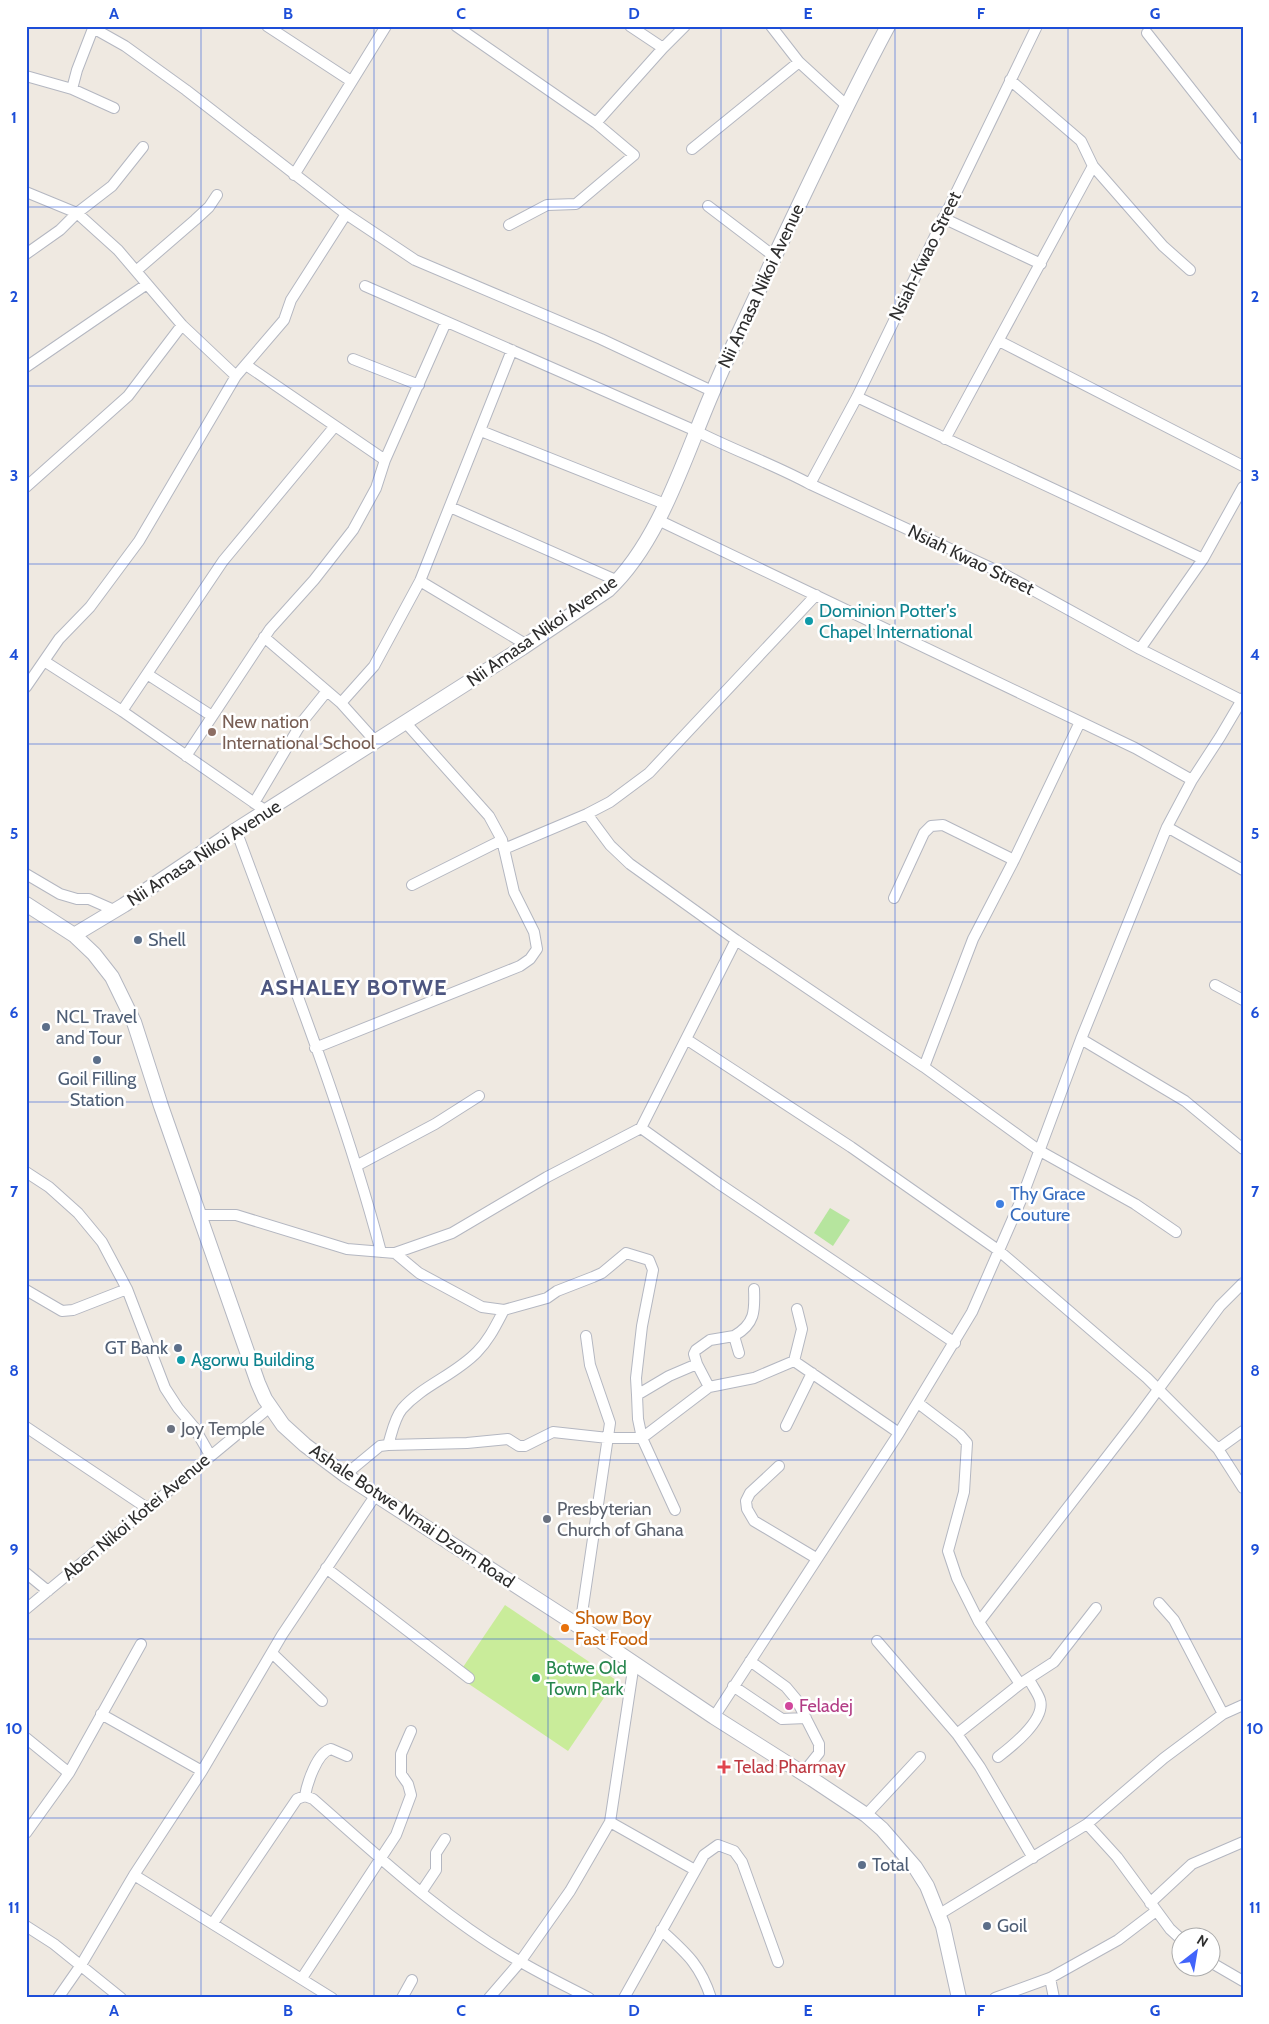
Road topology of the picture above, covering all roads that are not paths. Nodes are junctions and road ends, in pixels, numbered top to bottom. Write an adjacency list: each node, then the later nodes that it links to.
1 (267, 26): 15 (street)
2 (386, 26): 15 (street)
3 (456, 26): 19 (street)
4 (630, 26): 11 (street)
5 (685, 26): 11 (street)
6 (771, 26): 12 (street)
7 (888, 26): 17 (main road, Nii Amasa Nikoi Avenue)
8 (1037, 26): 14 (street, Nsiah-Kwao Street)
9 (94, 27): 16 (street); 24 (street)
10 (1147, 33): 22 (street)
11 (663, 48): 19 (street)
12 (800, 62): 17 (street); 21 (street)
13 (26, 76): 16 (street)
14 (1010, 80): 23 (street); 30 (street, Nsiah-Kwao Street)
15 (350, 81): 24 (street)
16 (72, 89): 18 (street)
17 (846, 106): 33 (main road, Nii Amasa Nikoi Avenue)
18 (114, 108)
19 (596, 123): 31 (street)
20 (143, 147): 28 (street)
21 (692, 149)
22 (1243, 155)
23 (1093, 166): 34 (street); 35 (street)
24 (294, 174): 29 (street)
25 (26, 192): 28 (street)
26 (216, 195): 36 (street)
27 (708, 206): 33 (street)
28 (77, 214): 32 (street); 36 (street)
29 (346, 214): 44 (street); 48 (street)
30 (943, 218): 34 (street); 49 (street, Nsiah-Kwao Street)
31 (509, 225)
32 (26, 254)
33 (775, 257): 48 (main road, Nii Amasa Nikoi Avenue)
34 (1041, 264): 41 (street)
35 (1190, 270)
36 (136, 272): 37 (street)
37 (147, 284): 40 (street); 45 (street)
38 (365, 286): 39 (street, Nsiah Kwao Street)
39 (446, 322): 42 (street, Nsiah Kwao Street); 47 (street)
40 (182, 325): 46 (street); 57 (street)
41 (999, 341): 53 (street); 55 (street)
42 (512, 350): 51 (street); 52 (street, Nsiah Kwao Street)
43 (353, 359): 47 (street)
44 (246, 365): 46 (street); 50 (street)
45 (26, 367)
46 (236, 376): 69 (street)
47 (418, 385): 54 (street)
48 (712, 391): 52 (main road, Nii Amasa Nikoi Avenue)
49 (856, 397): 53 (street); 56 (street, Nsiah-Kwao Street)
50 (335, 426): 54 (street); 70 (street)
51 (481, 431): 59 (street); 60 (street)
52 (696, 431): 56 (street, Nsiah Kwao Street); 59 (main road, Nii Amasa Nikoi Avenue)
53 (945, 439): 62 (street)
54 (385, 460): 66 (street)
55 (1243, 466)
56 (810, 484): 68 (street, Nsiah Kwao Street)
57 (26, 487)
58 (1243, 488): 62 (street)
59 (665, 504): 61 (main road, Nii Amasa Nikoi Avenue)
60 (450, 507): 63 (street); 64 (street)
61 (658, 520): 64 (main road, Nii Amasa Nikoi Avenue); 65 (street)
62 (1203, 559): 68 (street)
63 (420, 580): 67 (street); 74 (street)
64 (618, 581): 67 (main road, Nii Amasa Nikoi Avenue)
65 (816, 595): 78 (street); 84 (street)
66 (264, 637): 72 (street); 76 (street)
67 (527, 645): 77 (main road, Nii Amasa Nikoi Avenue)
68 (1140, 649): 73 (street, Nsiah Kwao Street)
69 (44, 661): 71 (street); 75 (street)
70 (147, 674): 75 (street); 76 (street)
71 (26, 687)
72 (327, 691): 74 (street); 82 (street)
73 (1242, 699): 81 (street)
74 (341, 703): 79 (street)
75 (122, 711): 80 (street)
76 (212, 716): 80 (street)
77 (405, 722): 79 (main road, Nii Amasa Nikoi Avenue); 87 (street)
78 (1080, 722): 81 (street); 88 (street)
79 (376, 742): 83 (main road, Nii Amasa Nikoi Avenue)
80 (186, 756): 82 (street)
81 (1192, 780): 85 (street)
82 (254, 803): 83 (street)
83 (266, 812): 86 (main road, Nii Amasa Nikoi Avenue)
84 (587, 814): 87 (street); 96 (street)
85 (1167, 827): 89 (street); 100 (street)
86 (236, 830): 94 (main road, Nii Amasa Nikoi Avenue); 101 (street)
87 (503, 844): 91 (street); 101 (street)
88 (1014, 860): 92 (street); 102 (street)
89 (1243, 870)
90 (26, 874): 94 (street)
91 (412, 885)
92 (894, 898)
93 (26, 904): 95 (main road, Ashale Botwe Nmai Dzorn Road)
94 (114, 910): 95 (main road, Nii Amasa Nikoi Avenue)
95 (74, 935): 109 (main road, Ashale Botwe Nmai Dzorn Road)
96 (736, 940): 99 (street); 102 (street)
97 (1215, 985): 98 (street)
98 (1243, 1000)
99 (686, 1039): 104 (street); 111 (street)
100 (1081, 1039): 105 (street); 106 (street)
101 (315, 1048): 107 (street)
102 (924, 1067): 106 (street)
103 (480, 1096): 107 (street)
104 (641, 1128): 113 (street); 122 (street)
105 (1243, 1149)
106 (1040, 1151): 110 (street); 111 (street)
107 (356, 1166): 112 (street)
108 (26, 1172): 115 (street)
109 (201, 1215): 112 (street); 131 (main road, Ashale Botwe Nmai Dzorn Road)
110 (1176, 1232)
111 (998, 1250): 122 (street); 128 (street)
112 (381, 1252): 113 (street)
113 (395, 1253): 119 (street)
114 (1243, 1283): 128 (street)
115 (127, 1289): 117 (street); 140 (street)
116 (754, 1289): 121 (street)
117 (26, 1290)
118 (797, 1309): 124 (street)
119 (504, 1310): 129 (street); 138 (street)
120 (586, 1336): 136 (street)
121 (734, 1336): 123 (street); 125 (street)
122 (954, 1343): 130 (street)
123 (740, 1353)
124 (794, 1361): 126 (street); 127 (street)
125 (697, 1364): 127 (street); 129 (street)
126 (812, 1373): 132 (street); 135 (street)
127 (709, 1387): 137 (street)
128 (1158, 1389): 139 (street); 154 (street)
129 (637, 1395): 137 (street)
130 (918, 1403): 135 (street); 154 (street)
131 (270, 1407): 140 (street, Aben Nikoi Kotei Avenue); 142 (main road, Ashale Botwe Nmai Dzorn Road)
132 (786, 1426)
133 (26, 1427): 145 (street)
134 (1243, 1431): 139 (street)
135 (899, 1433): 147 (street)
136 (608, 1438): 137 (street); 138 (street); 155 (street)
137 (642, 1438): 146 (street)
138 (388, 1445): 142 (street)
139 (1218, 1449): 143 (street)
140 (210, 1455): 145 (street, Aben Nikoi Kotei Avenue)
141 (779, 1466): 147 (street)
142 (346, 1475): 144 (main road, Ashale Botwe Nmai Dzorn Road)
143 (1243, 1488)
144 (375, 1496): 148 (street); 155 (main road, Ashale Botwe Nmai Dzorn Road)
145 (147, 1508): 150 (street, Aben Nikoi Kotei Avenue)
146 (675, 1510)
147 (816, 1558): 159 (street)
148 (326, 1568): 158 (street); 161 (street)
149 (26, 1573): 150 (street)
150 (48, 1591): 153 (street, Aben Nikoi Kotei Avenue)
151 (1159, 1603): 167 (street)
152 (1096, 1608): 162 (street)
153 (26, 1609)
154 (979, 1622): 162 (street)
155 (580, 1627): 160 (main road, Ashale Botwe Nmai Dzorn Road)
156 (878, 1641): 171 (street)
157 (141, 1644): 166 (street)
158 (272, 1653): 164 (street); 176 (street)
159 (750, 1660): 163 (street); 169 (street)
160 (634, 1663): 168 (main road, Ashale Botwe Nmai Dzorn Road); 181 (street)
161 (469, 1678)
162 (1024, 1681): 171 (street); 175 (street)
163 (733, 1686): 168 (street); 169 (street)
164 (322, 1702)
165 (1243, 1705): 167 (street)
166 (101, 1714): 176 (street); 177 (street)
167 (1223, 1714): 182 (street)
168 (714, 1717): 178 (main road, Ashale Botwe Nmai Dzorn Road)
169 (806, 1718): 178 (street)
170 (411, 1731): 186 (street)
171 (956, 1734): 187 (street)
172 (26, 1738): 177 (street)
173 (347, 1756): 179 (street)
174 (920, 1757): 180 (street)
175 (998, 1757)
176 (202, 1771): 189 (street)
177 (69, 1773): 183 (street)
178 (803, 1773): 180 (main road, Ashale Botwe Nmai Dzorn Road)
179 (305, 1796): 186 (street); 193 (street)
180 (866, 1815): 192 (main road, Ashale Botwe Nmai Dzorn Road)
181 (610, 1822): 188 (street); 197 (street)
182 (1087, 1824): 187 (street); 191 (street)
183 (26, 1833)
184 (445, 1839): 190 (street)
185 (1243, 1842): 191 (street)
186 (380, 1858): 190 (street); 201 (street)
187 (1033, 1858): 192 (street)
188 (695, 1870): 195 (street); 198 (street)
189 (134, 1875): 193 (street); 199 (street)
190 (422, 1891): 197 (street)
191 (1153, 1907): 196 (street); 202 (street)
192 (938, 1915): 213 (main road, Ashale Botwe Nmai Dzorn Road)
193 (213, 1923): 201 (street)
194 (26, 1926): 199 (street)
195 (661, 1930): 211 (street); 212 (street)
196 (1172, 1931)
197 (520, 1962): 209 (street); 210 (street)
198 (778, 1962)
199 (81, 1965): 205 (street); 206 (street)
200 (1222, 1969): 204 (street)
201 (302, 1978): 207 (street)
202 (1050, 1978): 214 (street); 215 (street)
203 (412, 1980): 208 (street)
204 (1243, 1981)
205 (58, 1998)
206 (121, 1998)
207 (332, 1998)
208 (402, 1998)
209 (489, 1998)
210 (589, 1998)
211 (624, 1998)
212 (711, 1998)
213 (959, 1998)
214 (995, 1998)
215 (1054, 1998)

